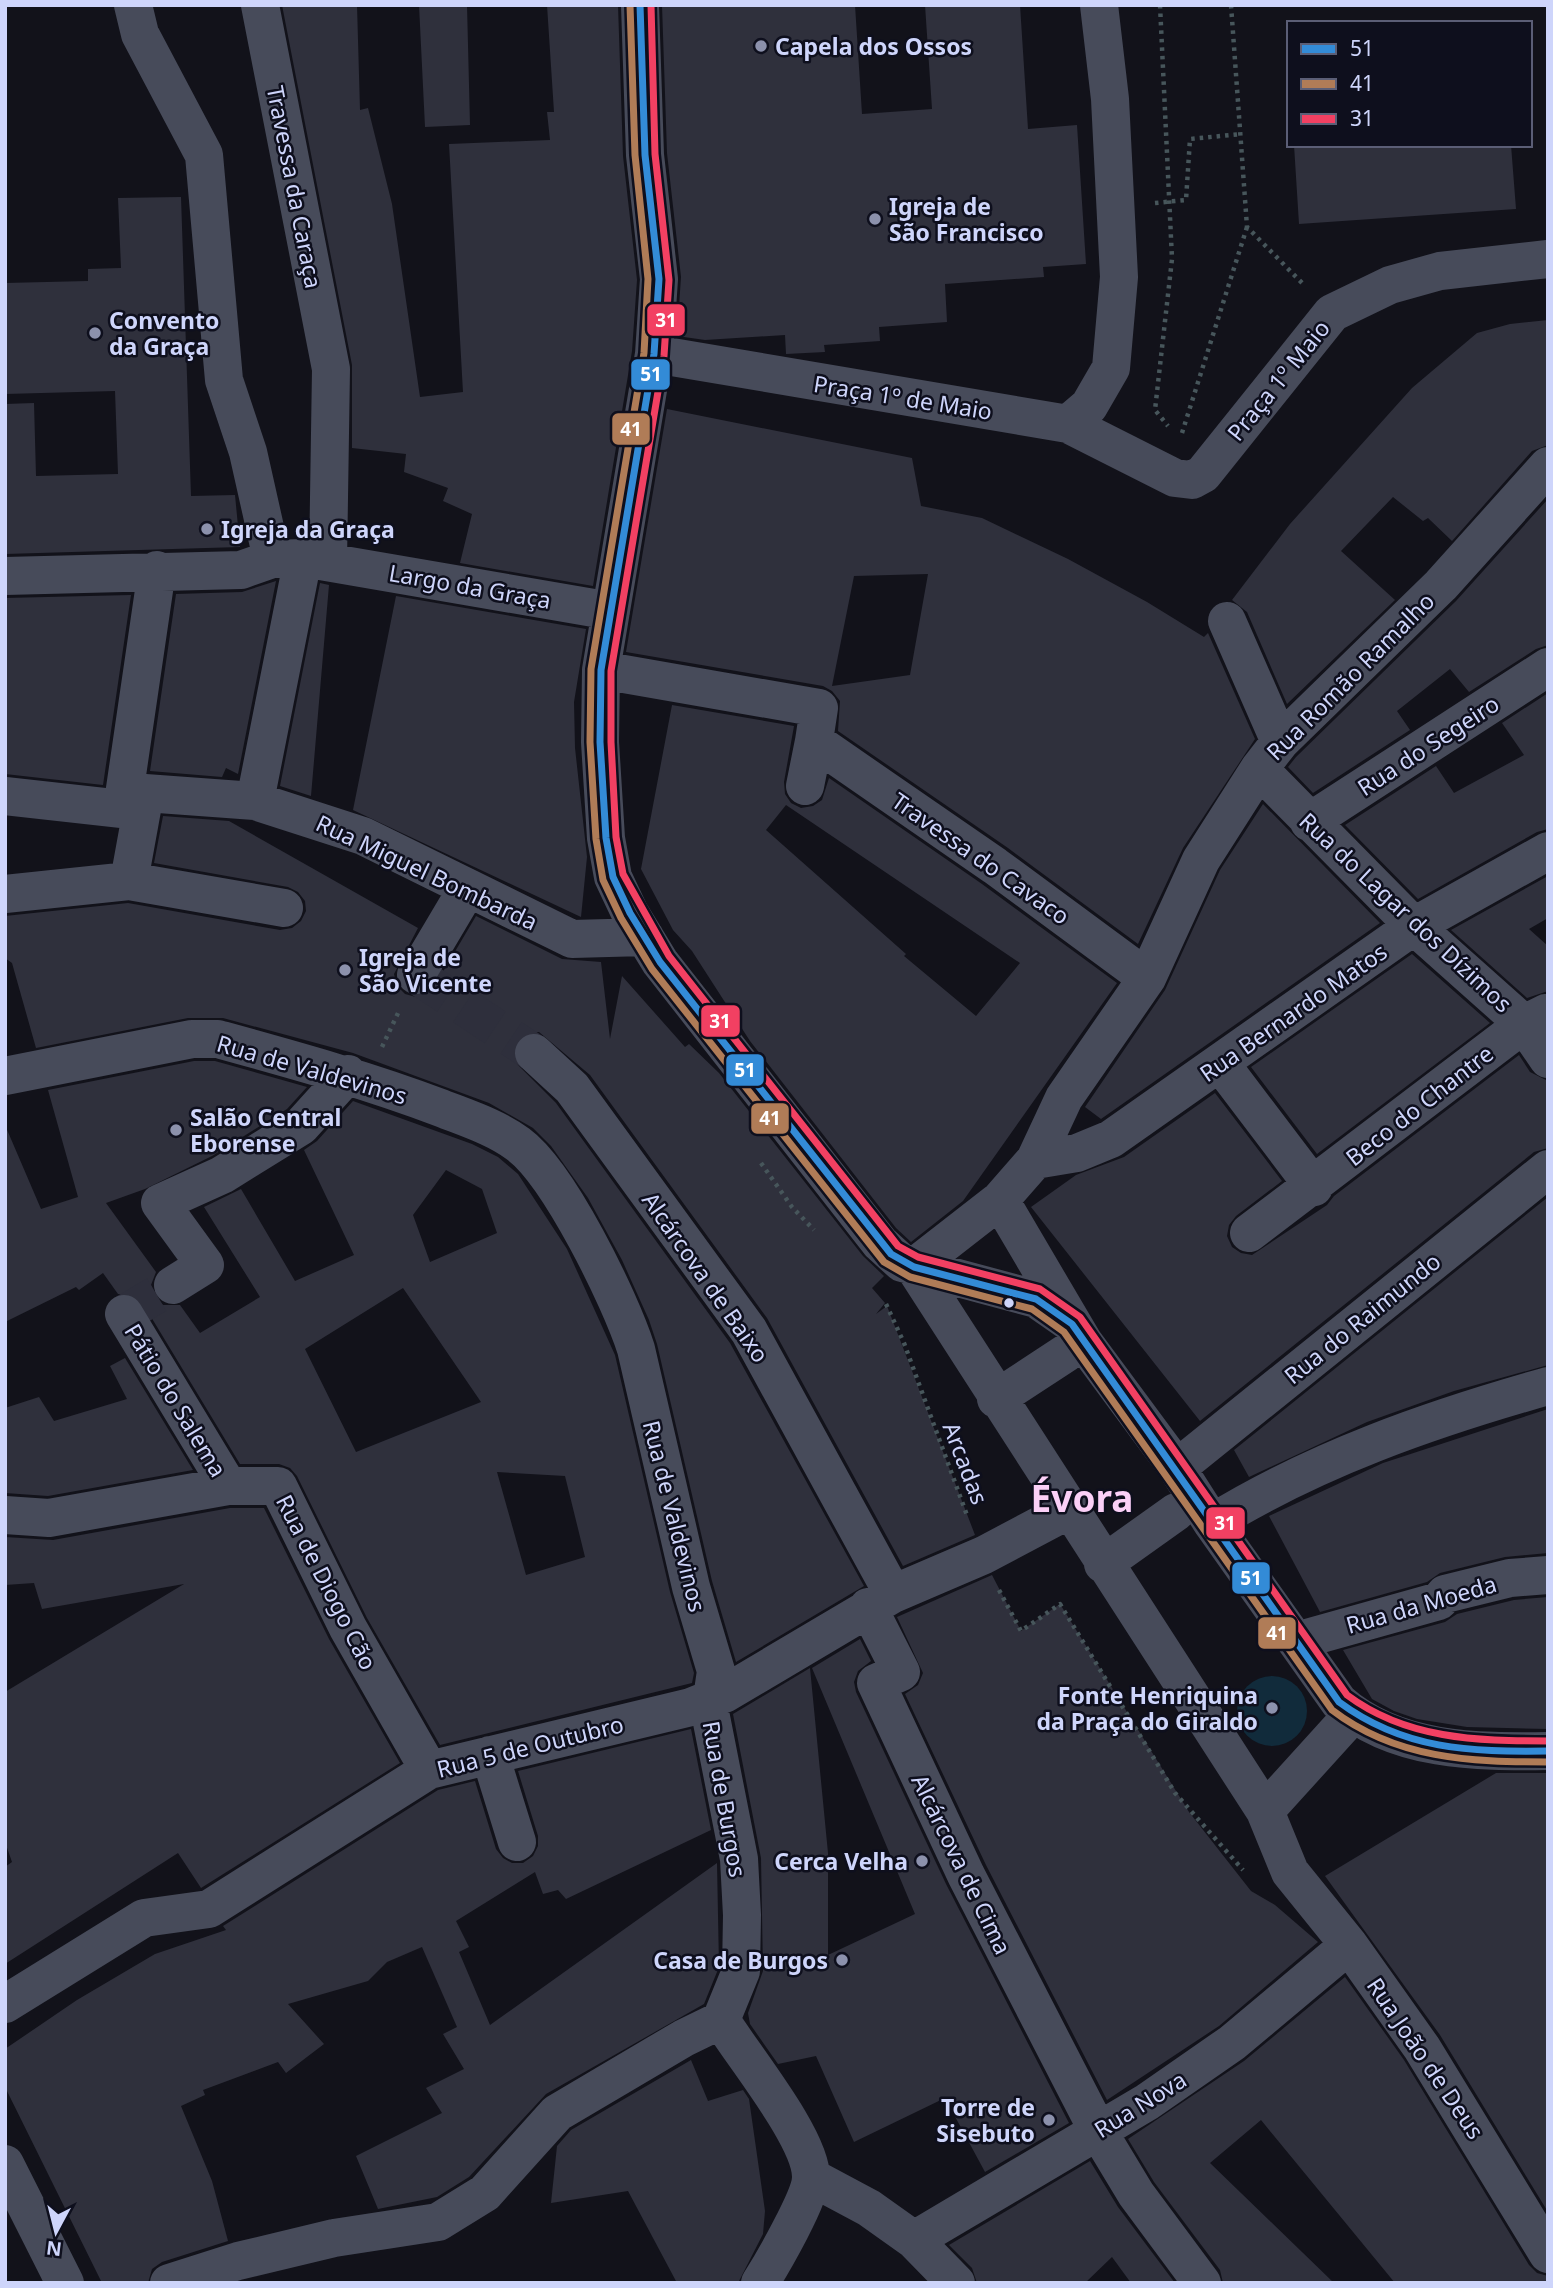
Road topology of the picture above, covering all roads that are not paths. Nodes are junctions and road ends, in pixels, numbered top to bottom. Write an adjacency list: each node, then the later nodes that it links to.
1 (133, 5): 10 (street)
2 (260, 5): 10 (street, Travessa da Caraça)
3 (640, 5): 6 (street, Rua João de Deus)
4 (1099, 5): 7 (street)
5 (1548, 259): 8 (street, Praça 1º Maio)
6 (654, 354): 7 (street, Praça 1º de Maio); 13 (street, Rua João de Deus)
7 (1068, 424): 8 (street, Praça 1º de Maio)
8 (1143, 461)
9 (1548, 466): 18 (street, Rua Romão Ramalho)
10 (286, 562): 11 (street, Largo da Graça); 13 (street, Largo da Graça); 22 (street)
11 (157, 570): 12 (street, Largo da Graça); 21 (street)
12 (5, 576)
13 (611, 611): 16 (street, Rua João de Deus)
14 (1227, 621): 18 (street, Rua do Lagar dos Dízimos)
15 (1548, 667): 23 (street, Rua do Segeiro)
16 (601, 670): 17 (street); 30 (street, Rua João de Deus)
17 (814, 741): 19 (street); 32 (street, Travessa do Cavaco)
18 (1269, 756): 23 (street, Rua do Lagar dos Dízimos); 32 (street, Rua Romão Ramalho)
19 (805, 786)
20 (5, 796): 21 (street, Rua Miguel Bombarda)
21 (134, 801): 22 (street, Rua Miguel Bombarda); 25 (street)
22 (255, 801): 26 (street, Rua Miguel Bombarda)
23 (1309, 822): 29 (street, Rua do Lagar dos Dízimos)
24 (1548, 851): 29 (street, Rua Bernardo Matos)
25 (129, 881): 27 (street); 28 (street)
26 (467, 889): 30 (street, Rua Miguel Bombarda); 31 (street)
27 (5, 894)
28 (284, 908)
29 (1414, 926): 33 (street, Rua do Lagar dos Dízimos); 36 (street, Rua Bernardo Matos)
30 (645, 937): 44 (street, Rua João de Deus)
31 (416, 975)
32 (1147, 978): 39 (street, Rua Romão Ramalho)
33 (1536, 1018): 35 (street, Rua do Lagar dos Dízimos); 41 (street, Beco do Chantre)
34 (534, 1053): 58 (street, Alcárcova de Baixo)
35 (1548, 1059)
36 (1220, 1063): 39 (street, Rua Bernardo Matos); 41 (street)
37 (5, 1076): 38 (street, Rua de Valdevinos)
38 (357, 1077): 45 (street); 60 (street, Rua de Valdevinos)
39 (1035, 1160): 42 (street, Rua Romão Ramalho)
40 (1548, 1169): 50 (street, Rua do Raimundo)
41 (1314, 1187): 43 (street, Beco do Chantre)
42 (1000, 1200): 44 (street, Rua Romão Ramalho); 47 (street)
43 (1249, 1233)
44 (902, 1260): 47 (street); 49 (street, Rua João de Deus)
45 (173, 1285)
46 (124, 1314): 51 (street, Pátio do Salema)
47 (1069, 1338): 49 (street); 50 (street)
48 (1548, 1386): 55 (street)
49 (996, 1399): 52 (street, Rua João de Deus)
50 (1177, 1468): 55 (street)
51 (228, 1486): 54 (street, Rua de Diogo Cão); 64 (street, Rua de Diogo Cão)
52 (1069, 1510): 56 (street, Rua João de Deus); 58 (street, Rua 5 de Outubro)
53 (1176, 1512): 56 (street)
54 (5, 1515)
55 (1212, 1523): 59 (street)
56 (1104, 1564): 65 (street, Rua João de Deus)
57 (1548, 1575): 59 (street, Rua da Moeda)
58 (881, 1600): 60 (street, Rua 5 de Outubro); 70 (street, Alcárcova de Cima)
59 (1296, 1641): 61 (street)
60 (712, 1699): 63 (street, Rua 5 de Outubro); 69 (street, Rua de Burgos)
61 (1348, 1720): 62 (street); 65 (street)
62 (1548, 1751)
63 (490, 1755): 64 (street, Rua 5 de Outubro); 66 (street)
64 (429, 1770): 68 (street, Rua 5 de Outubro)
65 (1265, 1811): 67 (street, Rua João de Deus)
66 (517, 1843)
67 (1349, 1945): 70 (street, Rua Nova); 74 (street, Rua João de Deus)
68 (5, 2004)
69 (721, 2020): 72 (street); 77 (street)
70 (1098, 2131): 73 (street, Rua Nova); 79 (street)
71 (5, 2164): 76 (street)
72 (811, 2178): 73 (street); 75 (street)
73 (914, 2240): 78 (street)
74 (1548, 2254)
75 (763, 2277)
76 (65, 2283)
77 (169, 2283)
78 (956, 2283)
79 (1202, 2283)

